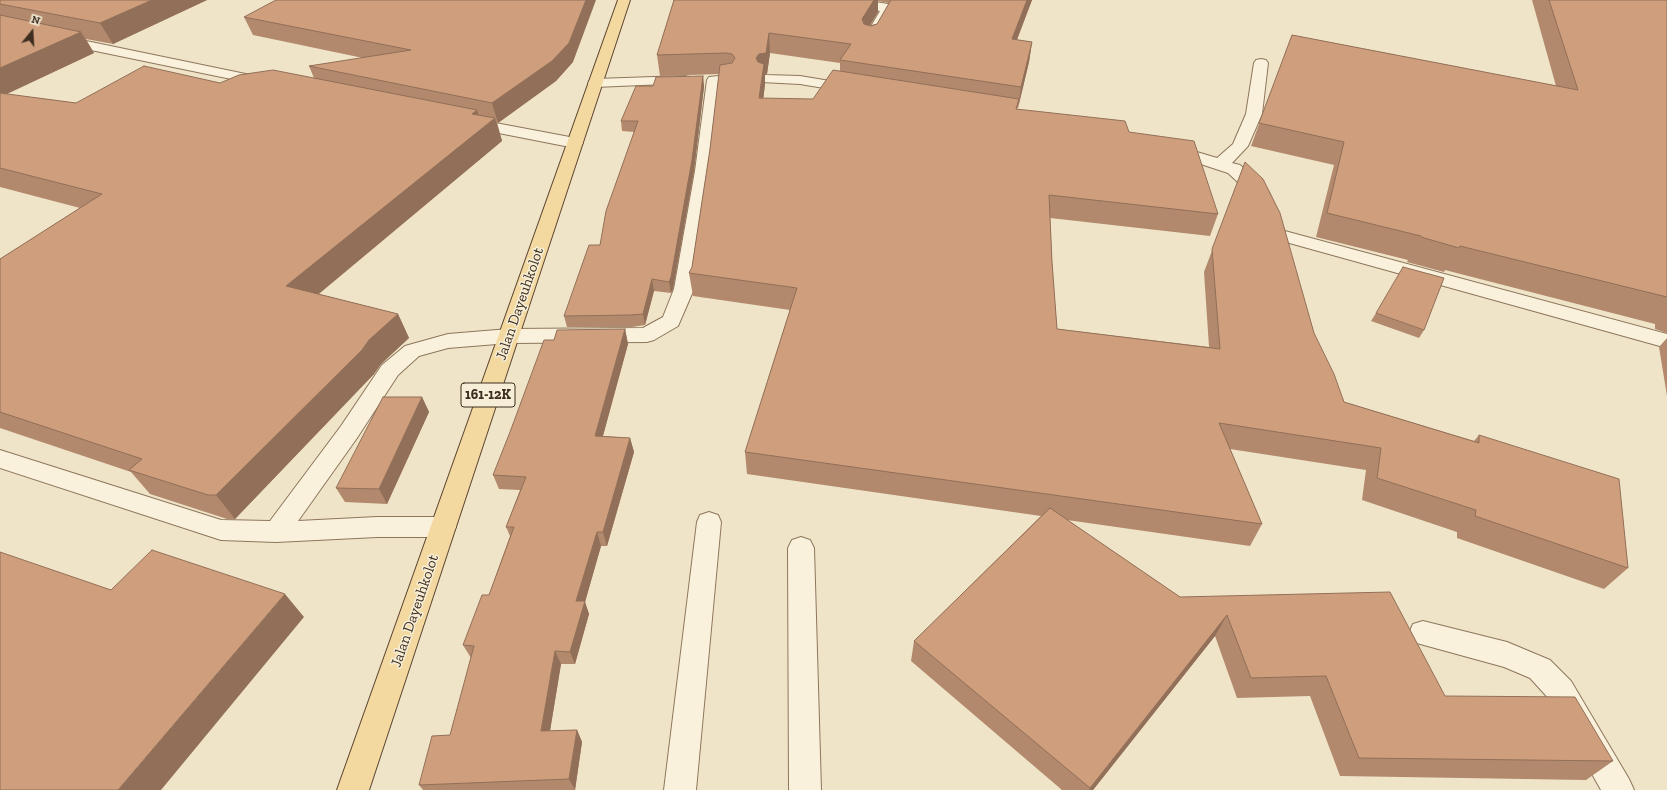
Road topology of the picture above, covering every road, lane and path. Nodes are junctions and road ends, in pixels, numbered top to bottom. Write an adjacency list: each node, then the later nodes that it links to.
1 (624, 0): 7 (main road, Jalan Dayeuhkolot / 161-12K)
2 (837, 0): 4 (lane)
3 (51, 38): 8 (lane)
4 (870, 40)
5 (1261, 63): 13 (lane)
6 (766, 80): 9 (lane)
7 (595, 82): 11 (main road, Jalan Dayeuhkolot / 161-12K); 16 (lane)
8 (280, 85)
9 (870, 91)
10 (458, 121): 11 (lane)
11 (575, 143): 16 (main road, Jalan Dayeuhkolot / 161-12K)
12 (1155, 144): 13 (lane)
13 (1221, 164): 14 (lane)
14 (1281, 235): 15 (lane); 17 (lane)
15 (1287, 258)
16 (509, 336): 20 (main road, Jalan Dayeuhkolot / 161-12K); 21 (lane)
17 (1667, 341)
18 (0, 460): 21 (lane)
19 (709, 522): 25 (lane)
20 (444, 527): 21 (lane); 24 (main road, Jalan Dayeuhkolot / 161-12K)
21 (276, 532)
22 (801, 548): 26 (lane)
23 (1423, 633): 27 (lane)
24 (353, 790)
25 (680, 790)
26 (805, 790)
27 (1618, 790)

